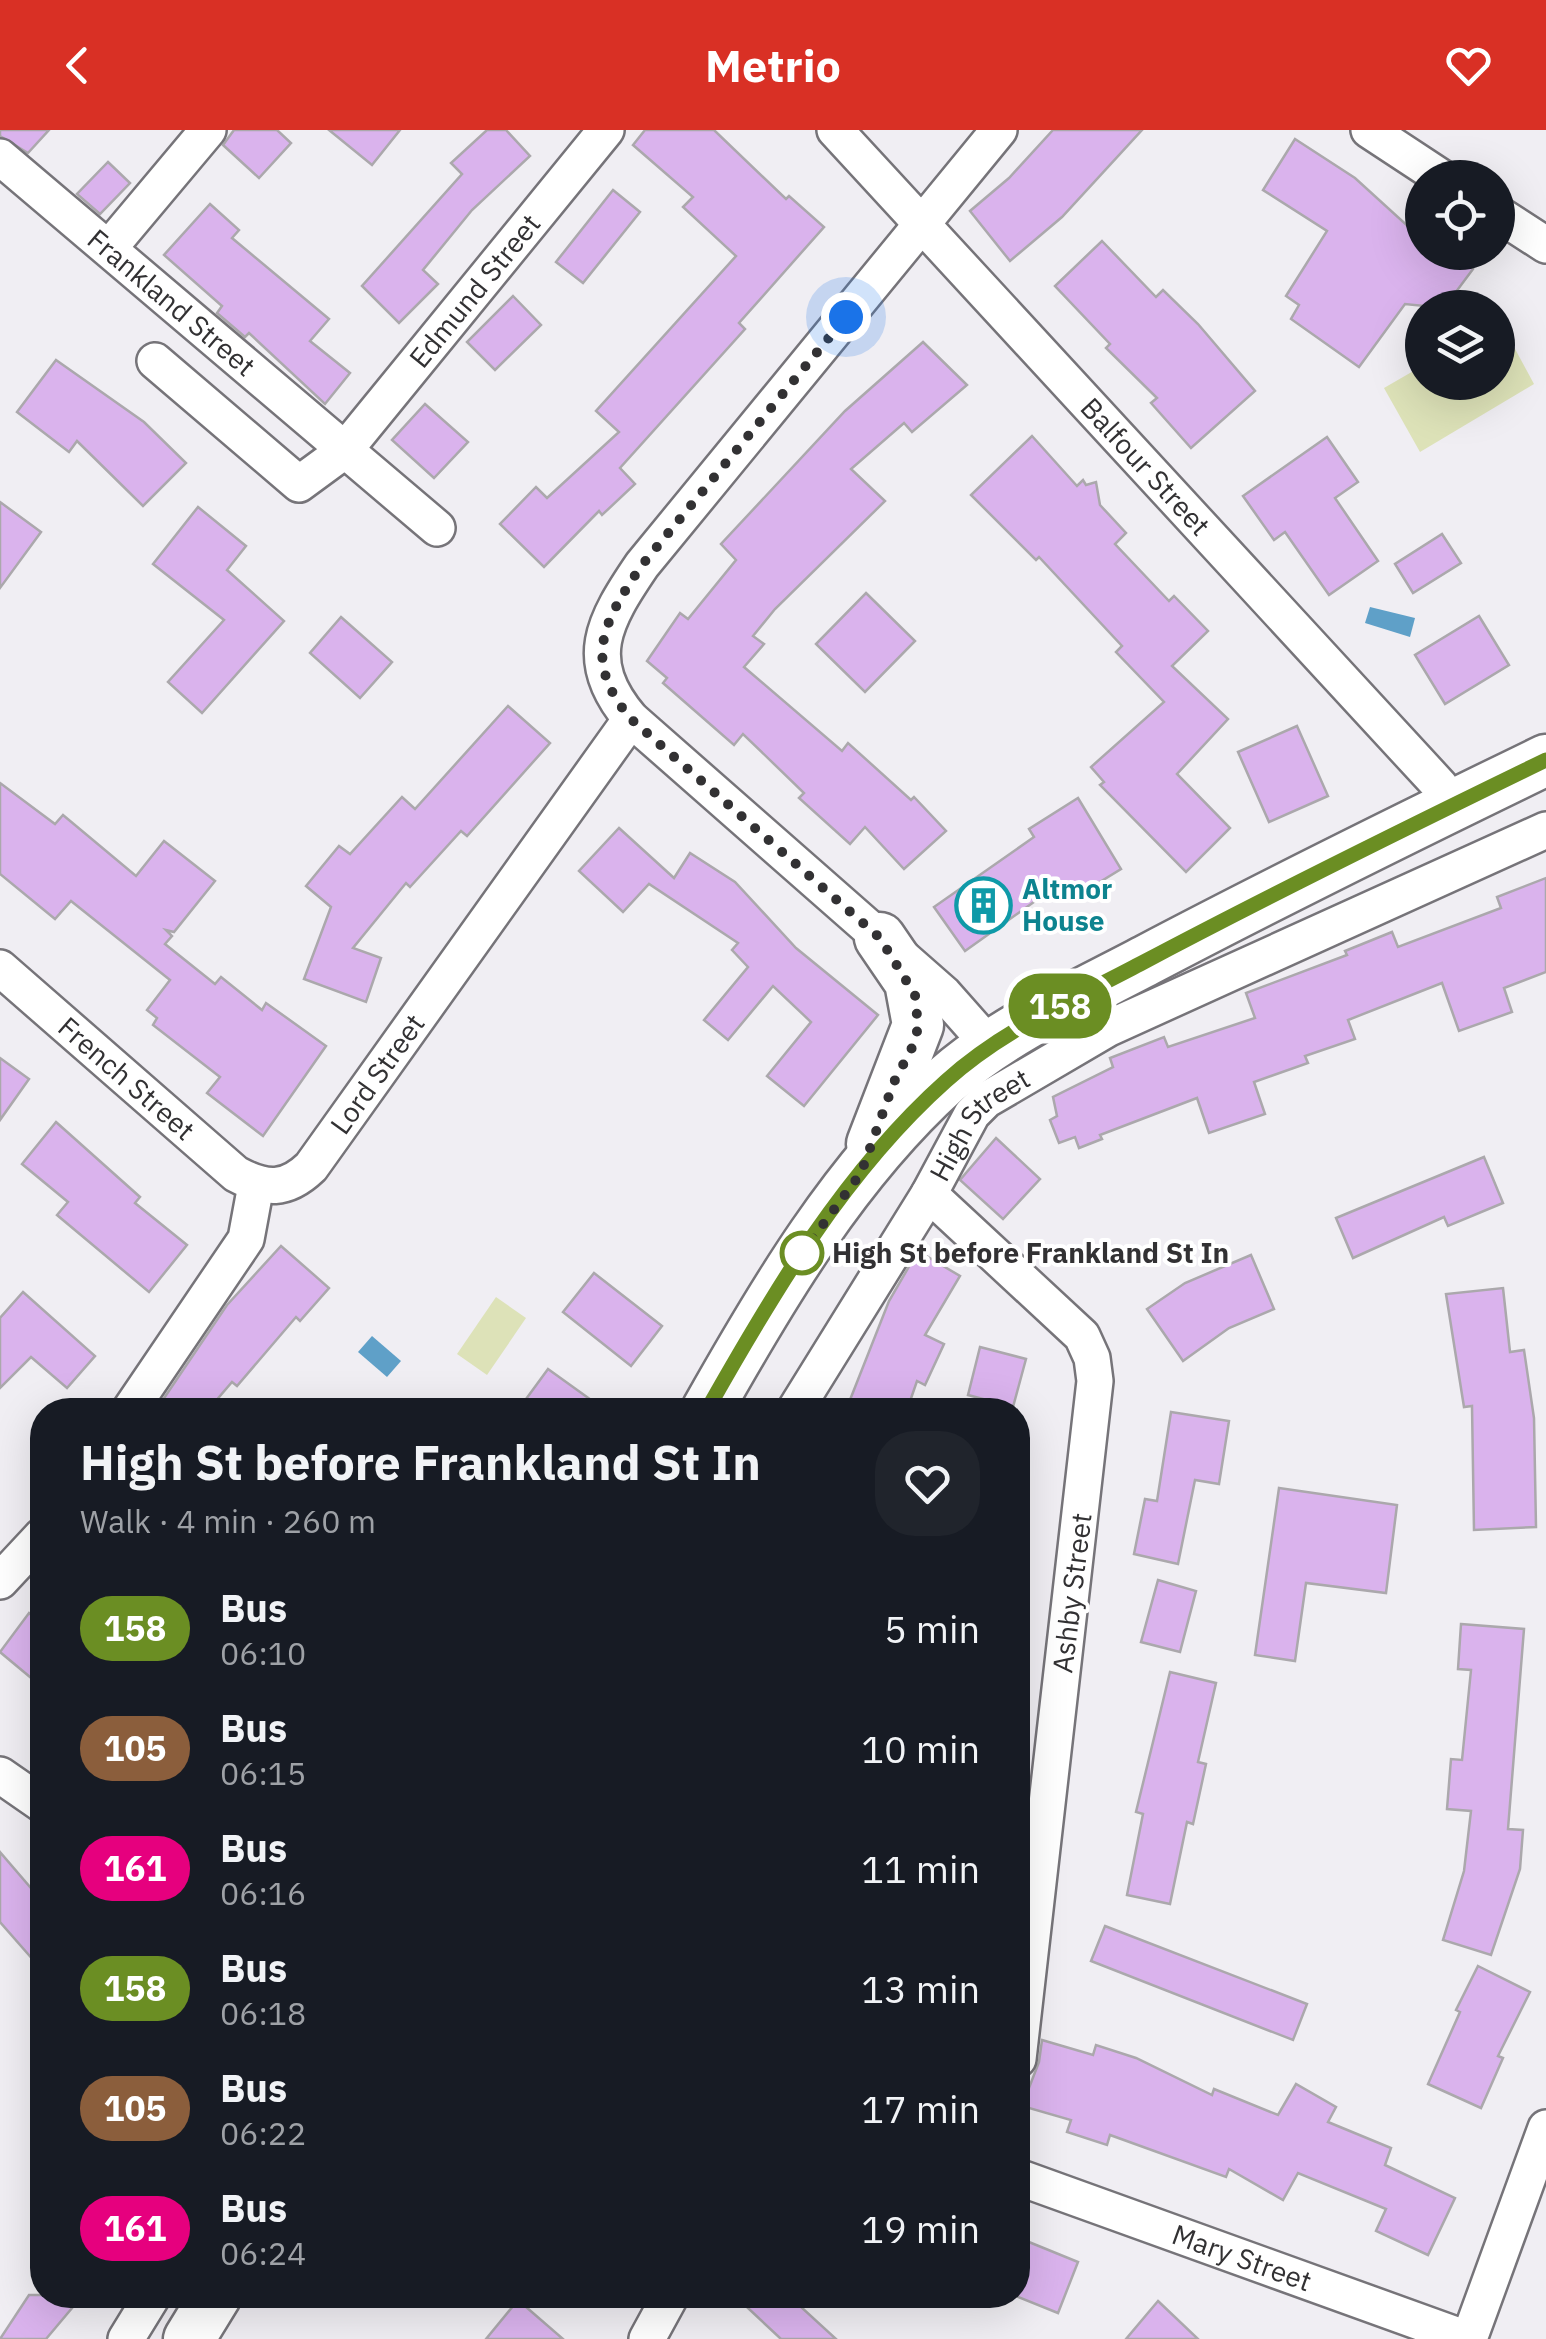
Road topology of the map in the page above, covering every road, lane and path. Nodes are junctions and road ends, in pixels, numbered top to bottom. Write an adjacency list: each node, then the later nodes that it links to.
1 (208, 130): 11 (street)
2 (606, 130): 13 (street, Edmund Street)
3 (835, 130): 8 (street, Balfour Street)
4 (999, 130): 8 (street)
5 (1369, 130): 7 (street)
6 (0, 157): 11 (street, Frankland Street)
7 (1415, 160)
8 (923, 224): 15 (street); 17 (street, Balfour Street)
9 (1515, 225): 10 (street)
10 (1546, 245)
11 (109, 248): 13 (street, Frankland Street)
12 (155, 361): 13 (street, Frankland Street)
13 (344, 450): 14 (street, Frankland Street)
14 (437, 528)
15 (631, 719): 19 (street); 23 (street, Lord Street)
16 (1546, 760): 17 (main road, High Street)
17 (1450, 806): 21 (main road, High Street)
18 (1546, 830): 24 (street, High Street)
19 (880, 938): 21 (street); 22 (main road)
20 (0, 968): 23 (street, French Street)
21 (990, 1046): 22 (main road, High Street)
22 (861, 1173): 26 (main road, High Street)
23 (256, 1185): 25 (street)
24 (930, 1194): 27 (street, High Street); 32 (street, Ashby Street)
25 (138, 1398)
26 (714, 1398)
27 (802, 1398)
28 (30, 1549): 29 (street)
29 (0, 1581)
30 (0, 1775): 31 (street)
31 (30, 1796)
32 (1030, 1953)
33 (1546, 2128): 41 (street)
34 (1030, 2182): 41 (street, Mary Street)
35 (145, 2308): 38 (street)
36 (208, 2308): 39 (main road)
37 (663, 2308): 40 (street)
38 (126, 2339)
39 (189, 2339)
40 (647, 2339)
41 (1468, 2339)

